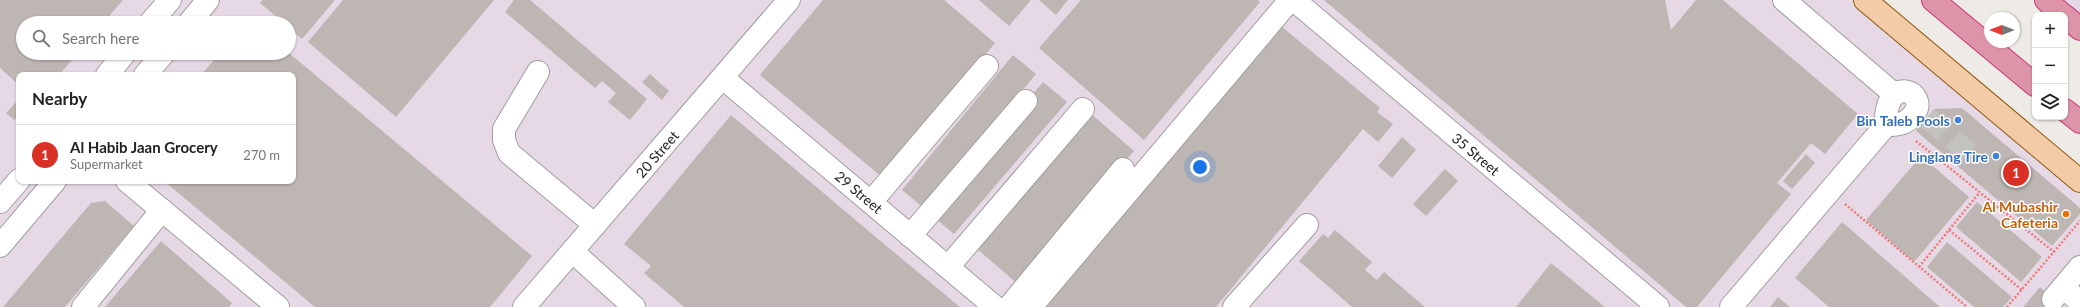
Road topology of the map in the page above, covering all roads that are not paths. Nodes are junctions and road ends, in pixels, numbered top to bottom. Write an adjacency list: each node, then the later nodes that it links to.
1 (170, 0): 11 (street)
2 (208, 0): 12 (street)
3 (788, 0): 21 (street, 20 Street)
4 (1290, 0): 51 (street)
5 (1294, 0): 53 (street, 35 Street)
6 (1784, 0): 23 (street)
7 (1865, 0): 30 (main road)
8 (1933, 0): 22 (highway)
9 (2046, 0): 10 (highway)
10 (2060, 12)
11 (156, 16)
12 (195, 16)
13 (2068, 19): 14 (highway)
14 (2080, 29)
15 (119, 60): 18 (street)
16 (158, 60): 19 (street)
17 (987, 66): 35 (street)
18 (109, 72)
19 (148, 72)
20 (538, 72): 37 (street)
21 (723, 78): 35 (street, 29 Street); 37 (street, 20 Street)
22 (2034, 84)
23 (1894, 94): 28 (street); 28 (street)
24 (1026, 101): 39 (street)
25 (1083, 109): 42 (street)
26 (2068, 112): 27 (highway)
27 (2080, 122)
28 (1892, 125): 54 (street)
29 (1123, 169): 50 (street)
30 (2080, 181)
31 (16, 183): 34 (street)
32 (52, 184): 40 (street)
33 (131, 184): 36 (street)
34 (0, 202)
35 (871, 202): 39 (street, 29 Street)
36 (162, 210): 45 (street); 46 (street)
37 (595, 225): 41 (street, 20 Street)
38 (1307, 225): 52 (street)
39 (910, 236): 42 (street, 29 Street)
40 (0, 246)
41 (572, 252): 47 (street, 20 Street); 48 (street)
42 (948, 267): 49 (street, 29 Street)
43 (2080, 267): 44 (street)
44 (2080, 302)
45 (83, 307)
46 (278, 307)
47 (524, 307)
48 (634, 307)
49 (995, 307)
50 (1009, 307)
51 (1031, 307)
52 (1234, 307)
53 (1658, 307)
54 (1731, 307)

